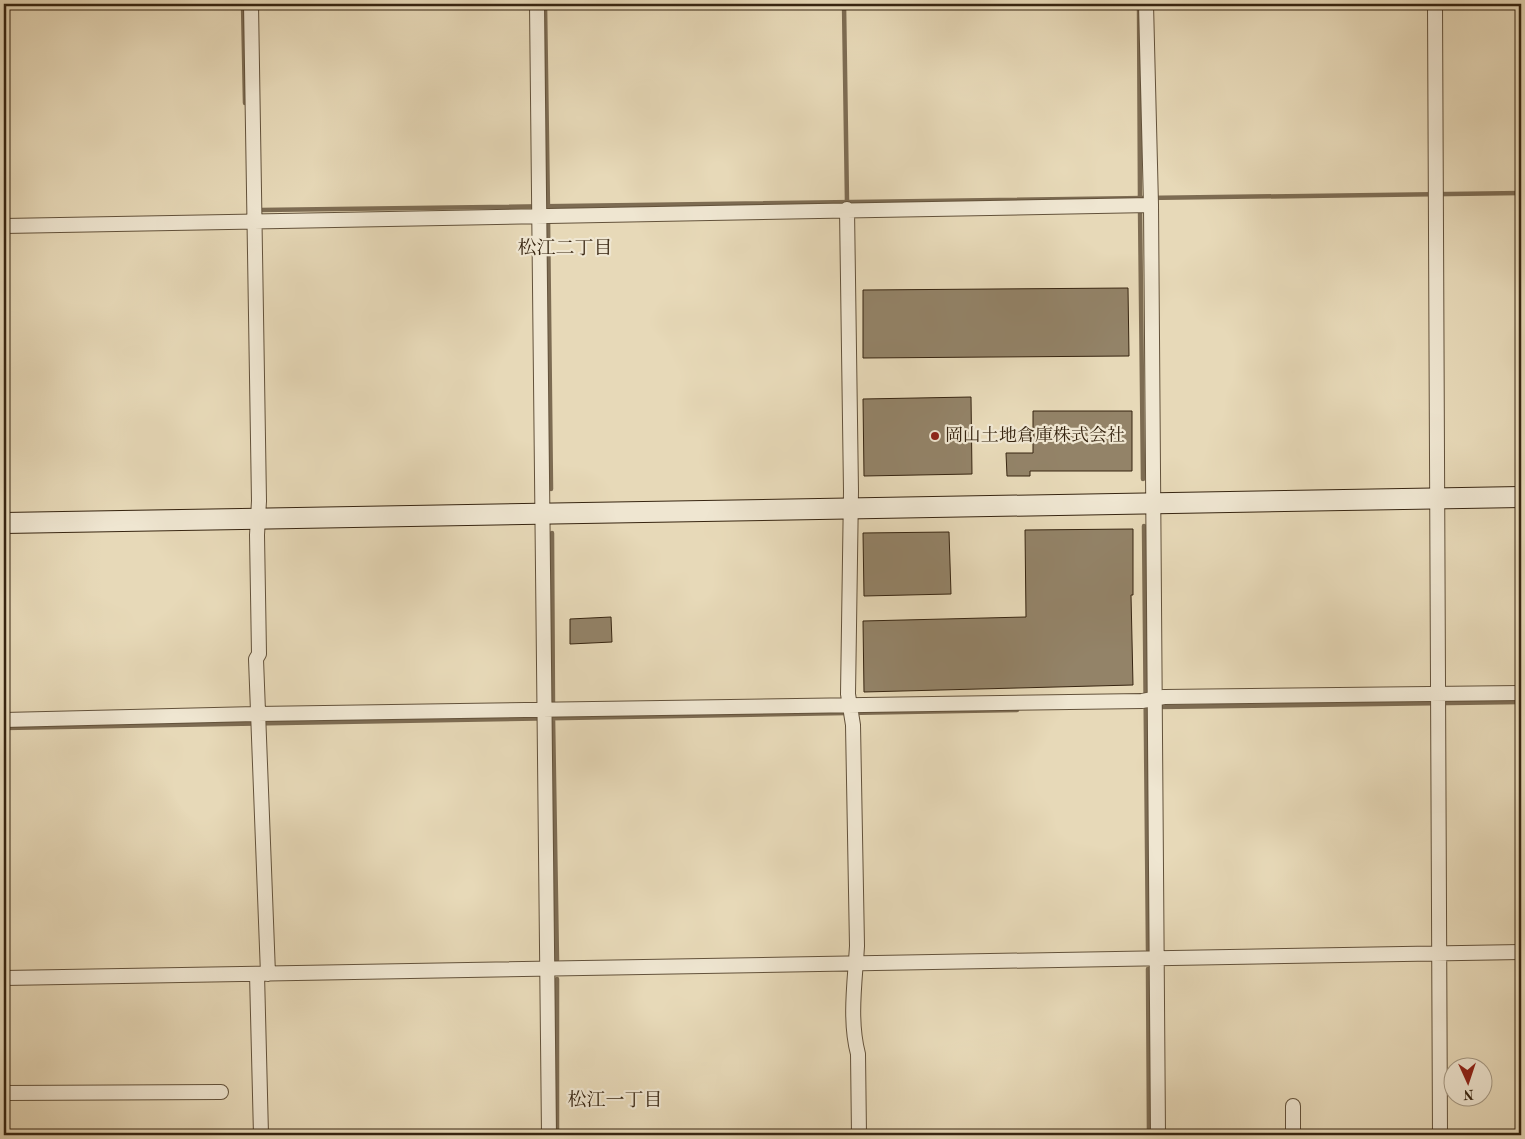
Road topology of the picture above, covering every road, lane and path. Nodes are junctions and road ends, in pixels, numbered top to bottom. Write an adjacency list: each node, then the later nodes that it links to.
1 (251, 4): 8 (street)
2 (537, 4): 7 (street)
3 (1146, 4): 5 (street)
4 (1435, 4): 11 (street)
5 (1146, 201): 6 (street); 12 (street)
6 (847, 209): 7 (street); 13 (street)
7 (543, 212): 8 (street); 14 (street)
8 (254, 222): 9 (street); 15 (street)
9 (4, 226)
10 (1521, 497): 11 (street)
11 (1436, 499): 12 (street); 18 (street)
12 (1154, 503): 13 (street); 19 (street)
13 (850, 508): 14 (street); 20 (street)
14 (542, 513): 15 (street); 21 (street)
15 (258, 517): 16 (street); 23 (street)
16 (4, 523)
17 (1521, 693): 18 (street)
18 (1439, 700): 19 (street); 25 (street)
19 (1151, 703): 20 (street); 26 (street)
20 (851, 712): 21 (street); 27 (street)
21 (549, 714): 23 (street); 28 (street)
22 (4, 720): 23 (street)
23 (257, 720): 29 (street)
24 (1521, 952): 25 (street)
25 (1438, 954): 26 (street); 39 (street)
26 (1158, 958): 27 (street); 37 (street)
27 (856, 964): 28 (street); 36 (street)
28 (547, 970): 29 (street); 35 (street)
29 (262, 974): 30 (street); 34 (street)
30 (4, 978)
31 (221, 1092): 32 (street)
32 (4, 1093)
33 (1293, 1106): 38 (street)
34 (261, 1135)
35 (549, 1135)
36 (859, 1135)
37 (1158, 1135)
38 (1293, 1135)
39 (1440, 1135)

